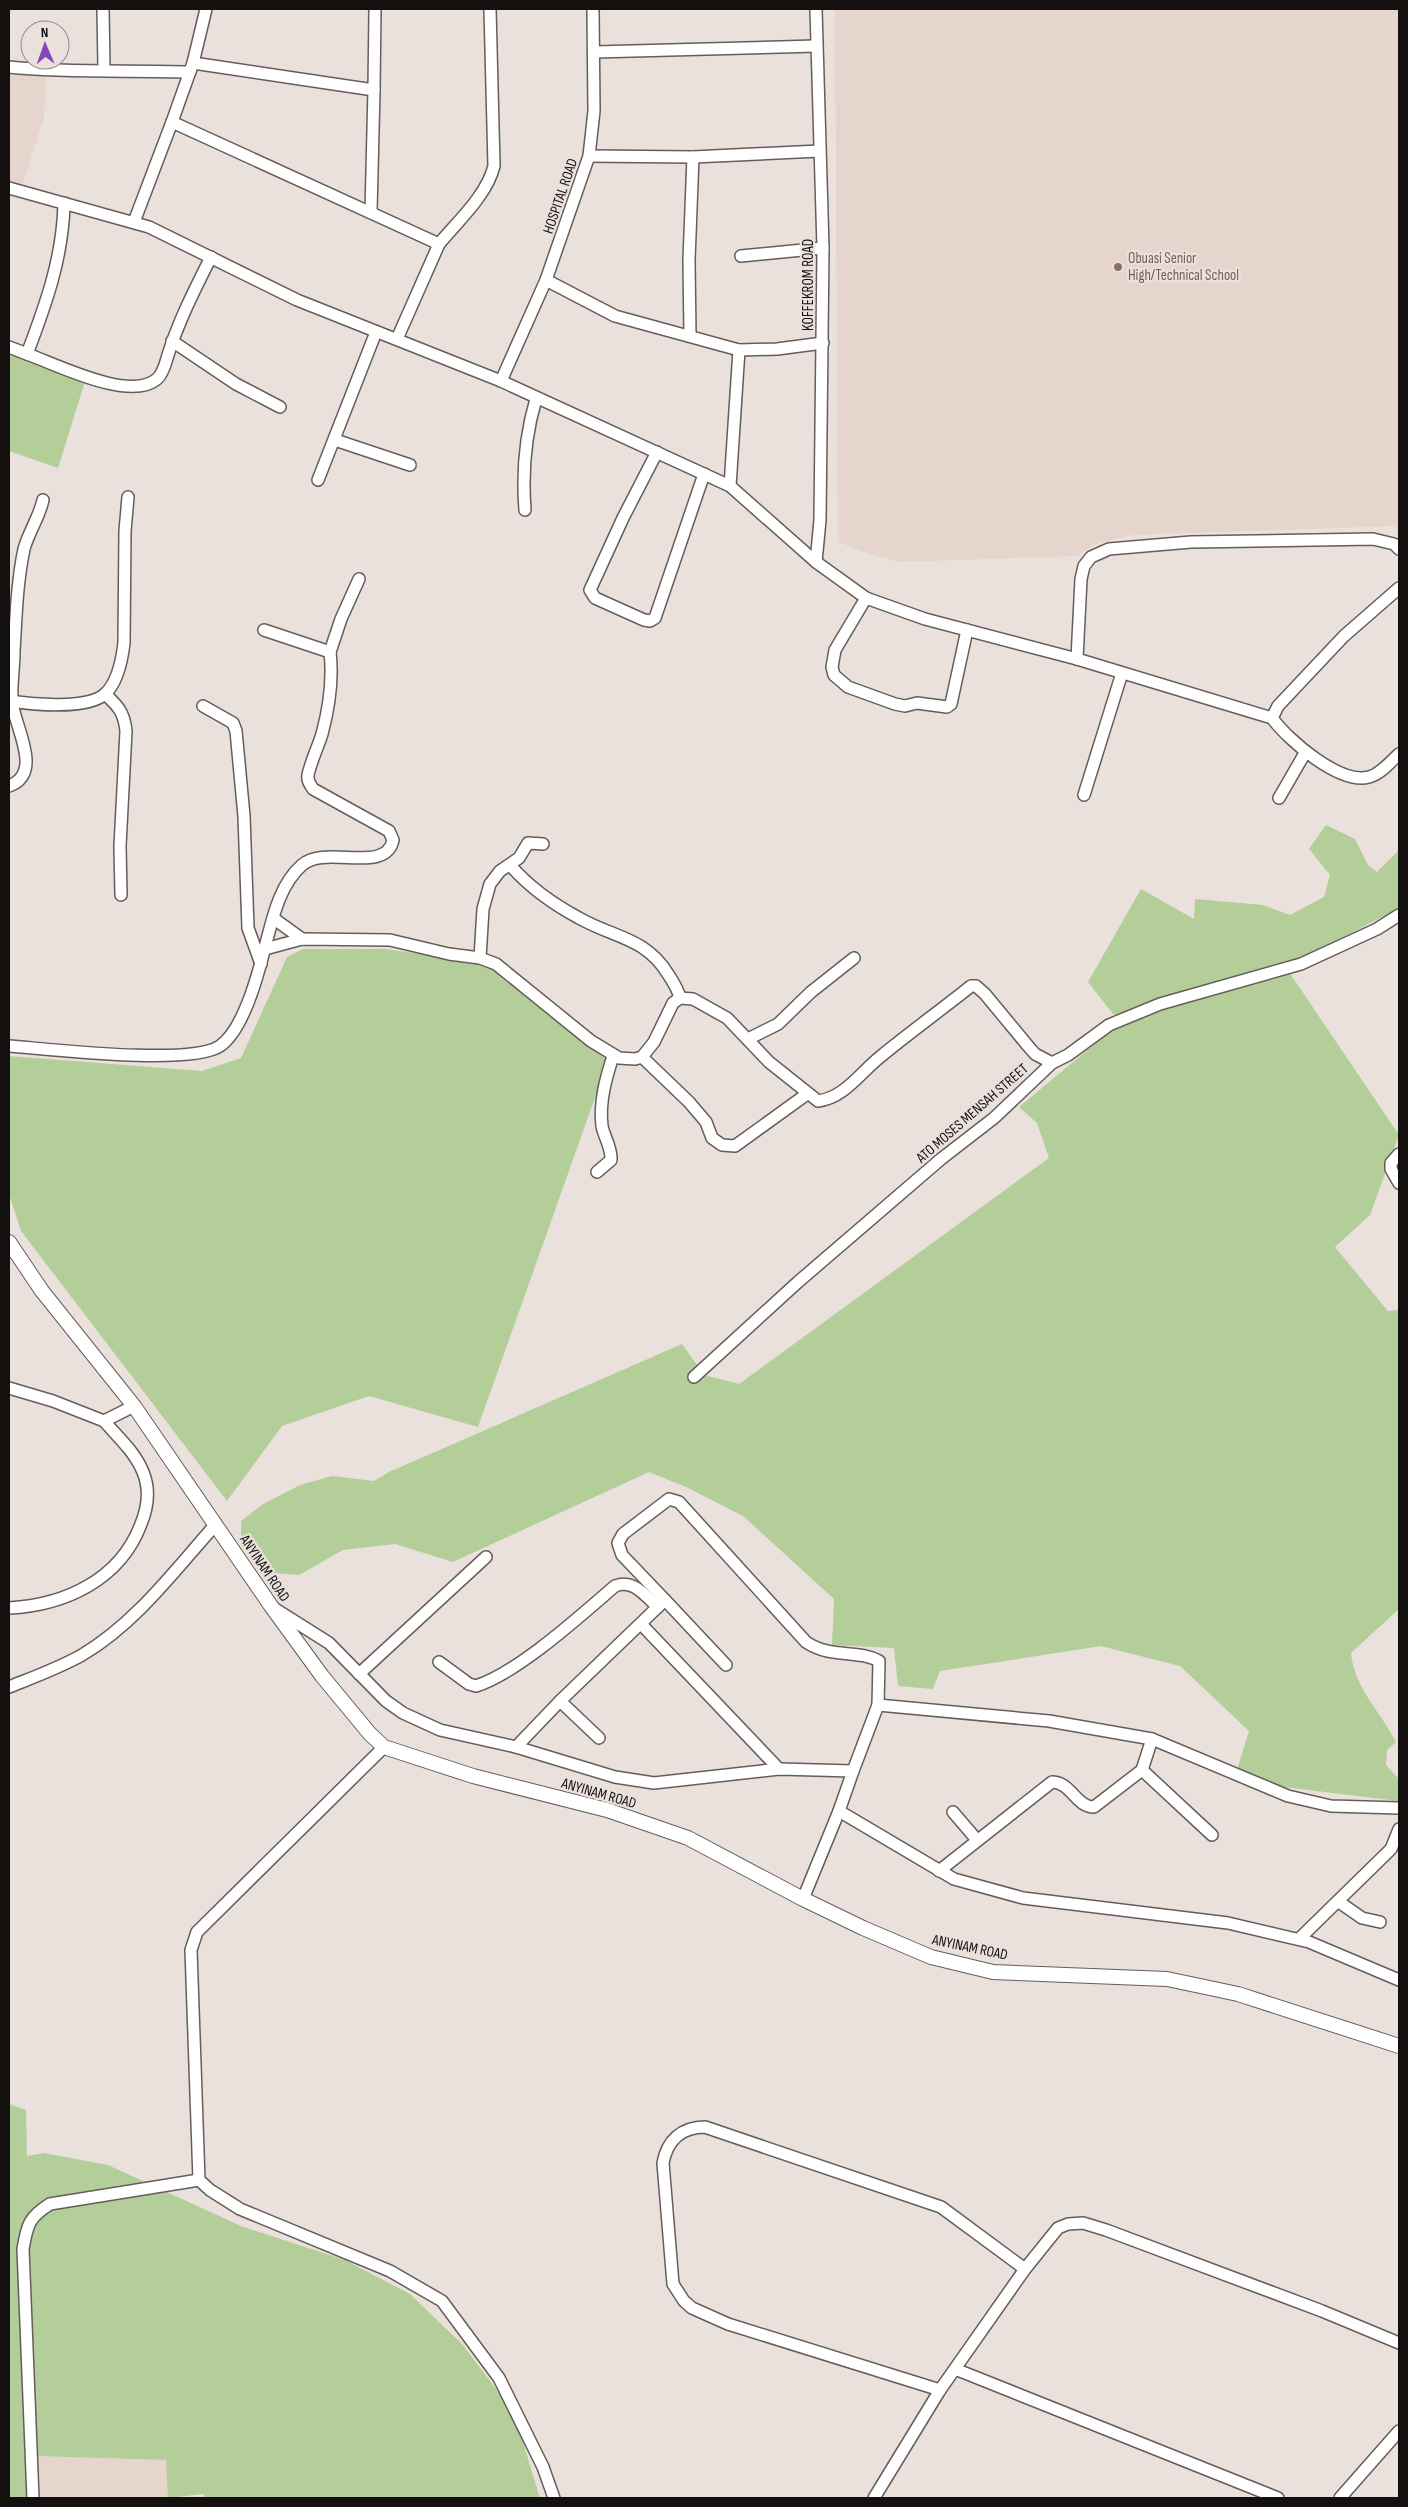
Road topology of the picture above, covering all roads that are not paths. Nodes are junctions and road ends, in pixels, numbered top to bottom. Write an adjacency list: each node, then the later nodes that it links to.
1 (103, 9): 11 (street)
2 (206, 9): 10 (street)
3 (375, 9): 12 (street)
4 (490, 9): 21 (street)
5 (593, 9): 8 (street, HOSPITAL ROAD)
6 (816, 9): 7 (street, KOFFEKROM ROAD)
7 (816, 46): 8 (street); 14 (street, KOFFEKROM ROAD)
8 (595, 52): 15 (street, HOSPITAL ROAD)
9 (9, 67): 11 (street)
10 (192, 68): 11 (street); 12 (street); 13 (street)
11 (104, 69)
12 (374, 90): 19 (street)
13 (172, 122): 19 (street); 20 (street)
14 (819, 151): 16 (street); 22 (street, KOFFEKROM ROAD)
15 (589, 156): 16 (street); 25 (street, HOSPITAL ROAD)
16 (693, 157): 27 (street)
17 (9, 188): 18 (street)
18 (64, 203): 20 (street); 33 (street)
19 (371, 211): 21 (street)
20 (134, 222): 24 (street)
21 (439, 244): 28 (street)
22 (823, 248): 23 (street); 30 (street, KOFFEKROM ROAD)
23 (741, 256)
24 (210, 257): 26 (street); 29 (street)
25 (546, 280): 27 (street); 34 (street, HOSPITAL ROAD)
26 (376, 332): 28 (street); 37 (street)
27 (690, 336): 32 (street)
28 (397, 339): 34 (street)
29 (172, 341): 33 (street); 36 (street)
30 (823, 343): 32 (street); 47 (street, KOFFEKROM ROAD)
31 (9, 347): 33 (street)
32 (739, 350): 42 (street)
33 (27, 354)
34 (501, 381): 35 (street)
35 (536, 399): 38 (street); 45 (street)
36 (280, 407)
37 (335, 440): 39 (street); 41 (street)
38 (658, 452): 40 (street); 40 (street)
39 (410, 465)
40 (704, 474): 42 (street)
41 (318, 480)
42 (730, 486): 47 (street)
43 (128, 497): 56 (street)
44 (43, 500): 57 (street)
45 (525, 510)
46 (1399, 549): 54 (street)
47 (816, 562): 50 (street)
48 (359, 579): 53 (street)
49 (1399, 588): 59 (street)
50 (866, 598): 52 (street); 52 (street)
51 (264, 630): 53 (street)
52 (967, 630): 54 (street)
53 (330, 652): 69 (street)
54 (1077, 659): 55 (street)
55 (1122, 673): 59 (street); 63 (street)
56 (105, 694): 57 (street); 67 (street)
57 (10, 701): 62 (street)
58 (203, 706): 74 (street)
59 (1272, 718): 60 (street)
60 (1305, 753): 61 (street); 64 (street)
61 (1399, 754)
62 (9, 786)
63 (1084, 795)
64 (1279, 798)
65 (543, 844): 66 (street)
66 (510, 865): 72 (street); 75 (street)
67 (121, 895)
68 (1399, 916): 80 (street, ATO MOSES MENSAH STREET)
69 (273, 918): 70 (street); 71 (street)
70 (302, 939): 71 (street); 72 (street)
71 (265, 949): 74 (street)
72 (480, 958): 78 (street)
73 (854, 958): 76 (street)
74 (261, 964): 77 (street)
75 (680, 998): 76 (street); 79 (street)
76 (748, 1039): 81 (street)
77 (9, 1046)
78 (613, 1056): 79 (street); 83 (street)
79 (642, 1057): 81 (street)
80 (1052, 1063): 81 (street); 86 (street, ATO MOSES MENSAH STREET)
81 (807, 1094)
82 (1399, 1154): 84 (street)
83 (597, 1172)
84 (1399, 1183)
85 (9, 1242): 88 (street, ANYINAM ROAD)
86 (694, 1377)
87 (9, 1388): 89 (street)
88 (134, 1406): 89 (street); 90 (street, ANYINAM ROAD)
89 (104, 1421): 94 (street)
90 (216, 1524): 93 (street, ANYINAM ROAD); 99 (street)
91 (486, 1558): 98 (street)
92 (661, 1604): 95 (street); 96 (street); 97 (street); 101 (street)
93 (270, 1606): 98 (street); 104 (street, ANYINAM ROAD)
94 (9, 1608)
95 (641, 1624): 100 (street); 106 (street)
96 (439, 1662)
97 (726, 1665)
98 (359, 1674): 105 (street)
99 (9, 1687)
100 (560, 1701): 102 (street); 105 (street)
101 (878, 1705): 103 (street); 108 (street)
102 (599, 1738)
103 (1152, 1739): 107 (street); 109 (street)
104 (384, 1747): 118 (street, ANYINAM ROAD); 124 (street)
105 (516, 1747): 106 (street)
106 (779, 1769): 108 (street)
107 (1142, 1770): 113 (street); 114 (street)
108 (853, 1772): 110 (street)
109 (1399, 1808)
110 (839, 1812): 117 (street); 118 (street)
111 (953, 1812): 114 (street)
112 (1399, 1829): 115 (street)
113 (1212, 1834)
114 (977, 1840): 117 (street)
115 (1391, 1849): 116 (street); 119 (street)
116 (1399, 1858)
117 (939, 1871): 121 (street)
118 (803, 1899): 123 (street, ANYINAM ROAD)
119 (1339, 1902): 120 (street); 121 (street)
120 (1380, 1922)
121 (1299, 1939): 122 (street)
122 (1399, 1980)
123 (1399, 2046)
124 (199, 2180): 130 (street); 131 (street)
125 (1024, 2269): 126 (street); 127 (street); 128 (street)
126 (1399, 2343)
127 (955, 2369): 128 (street); 133 (street)
128 (940, 2390): 132 (street)
129 (1399, 2431): 134 (street)
130 (33, 2498)
131 (554, 2498)
132 (874, 2498)
133 (1278, 2498)
134 (1340, 2498)

